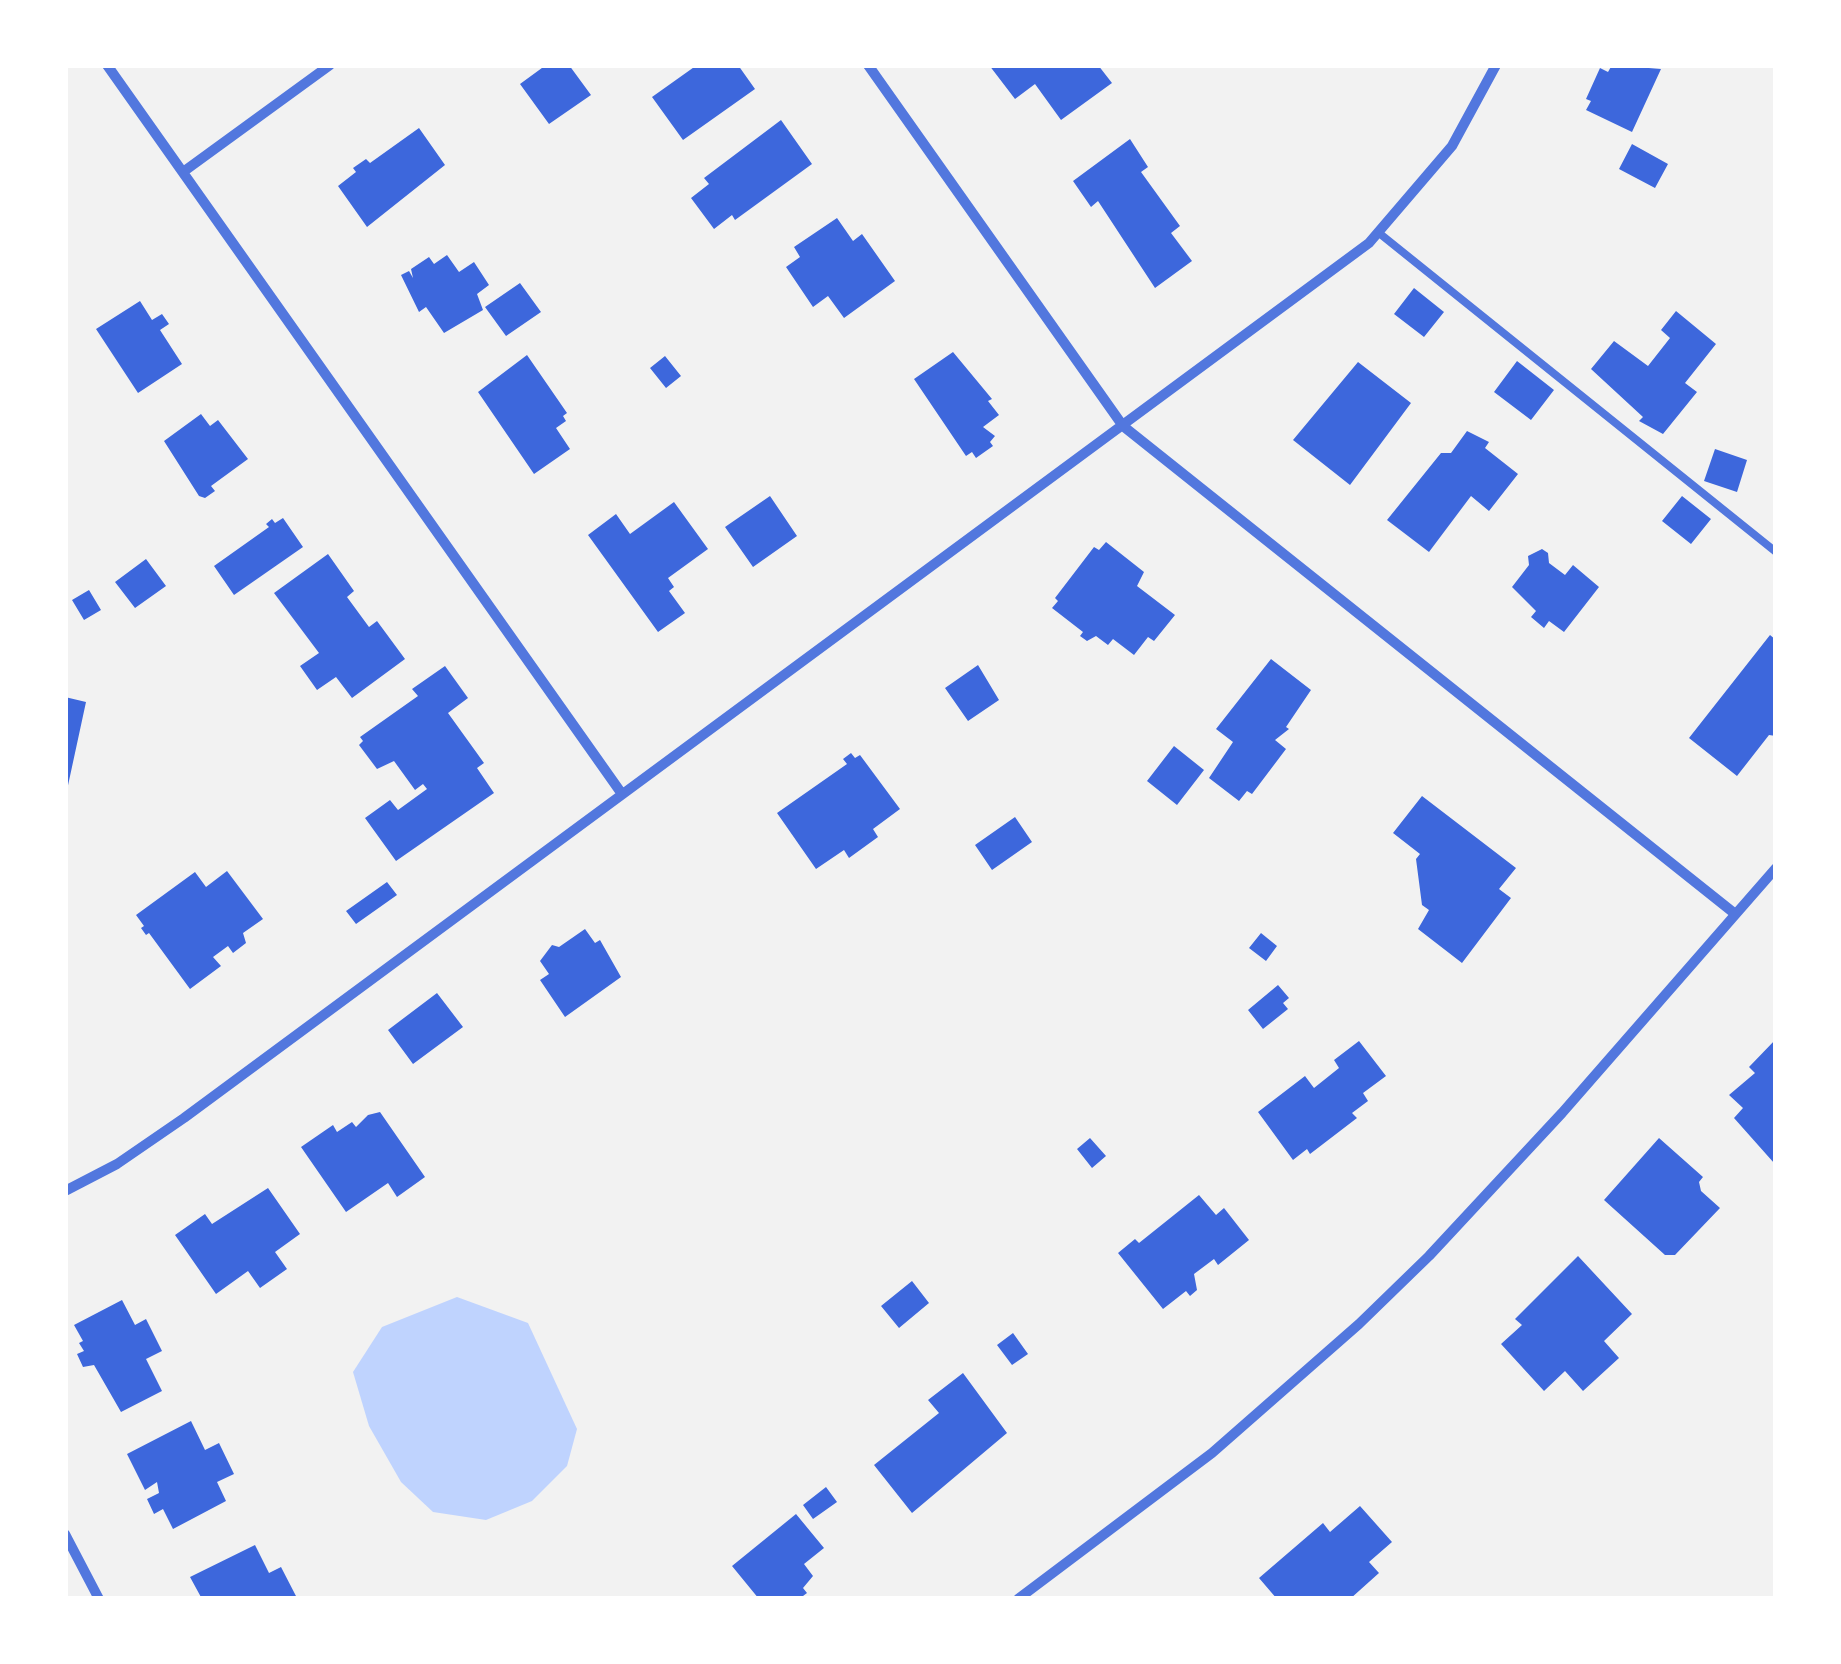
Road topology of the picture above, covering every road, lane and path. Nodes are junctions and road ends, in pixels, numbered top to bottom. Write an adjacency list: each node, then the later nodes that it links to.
1 (107, 65): 5 (street)
2 (330, 65): 5 (street)
3 (868, 65): 7 (street)
4 (1496, 65): 6 (street)
5 (183, 172): 9 (street)
6 (1379, 233): 7 (street); 8 (lane)
7 (1123, 426): 9 (street); 11 (street)
8 (1776, 552)
9 (622, 794): 12 (street)
10 (1776, 868): 11 (street)
11 (1734, 913): 15 (street)
12 (65, 1191)
13 (65, 1534): 14 (street)
14 (99, 1599)
15 (1018, 1599)

